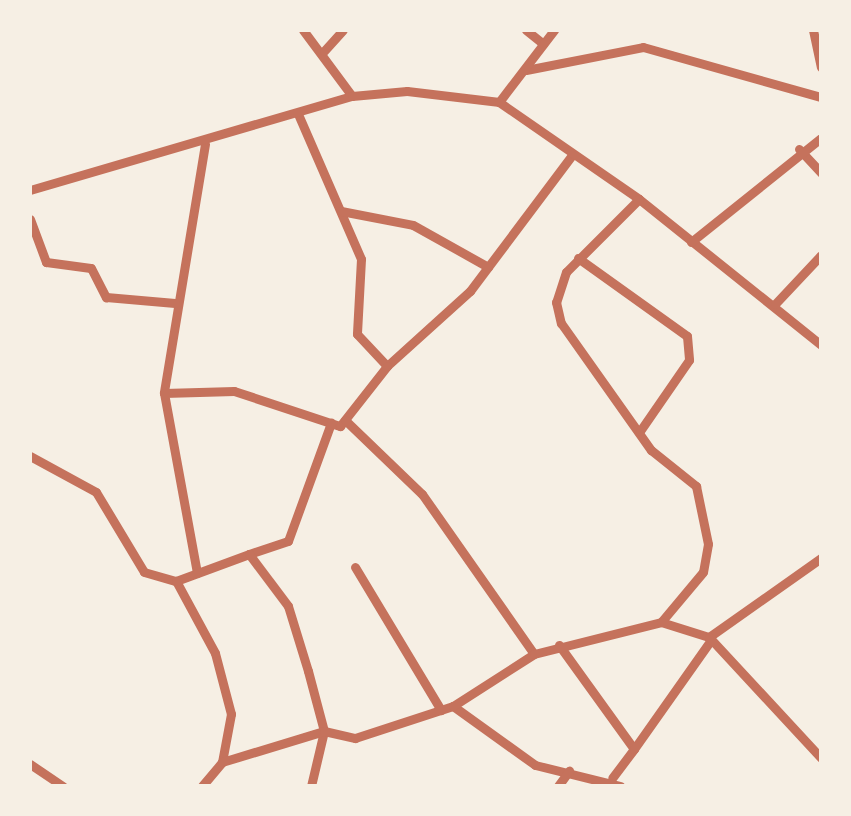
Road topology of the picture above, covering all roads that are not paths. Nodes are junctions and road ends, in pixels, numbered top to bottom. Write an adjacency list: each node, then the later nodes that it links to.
1 (303, 30): 7 (street)
2 (344, 30): 7 (street)
3 (526, 30): 6 (street)
4 (554, 30): 6 (street)
5 (813, 30): 8 (street)
6 (543, 44): 9 (street)
7 (324, 51): 10 (street)
8 (821, 67)
9 (526, 70): 11 (street); 12 (street)
10 (352, 96): 12 (street); 13 (street)
11 (821, 97)
12 (500, 102): 17 (street)
13 (298, 114): 15 (street); 21 (street)
14 (821, 138): 16 (street)
15 (205, 144): 19 (street); 27 (street)
16 (799, 149): 18 (street); 23 (street)
17 (572, 155): 20 (street); 26 (street)
18 (821, 174)
19 (31, 188)
20 (639, 199): 23 (street); 25 (street)
21 (341, 211): 26 (street); 30 (street)
22 (30, 218): 27 (street)
23 (691, 242): 28 (street)
24 (821, 254): 28 (street)
25 (578, 258): 34 (street); 34 (street)
26 (488, 267): 30 (street)
27 (175, 304): 31 (street)
28 (775, 304): 29 (street)
29 (821, 345)
30 (388, 366): 32 (street)
31 (164, 393): 33 (street); 39 (street)
32 (345, 420): 33 (street); 44 (street)
33 (331, 424): 36 (street)
34 (640, 432): 41 (street)
35 (30, 456): 40 (street)
36 (249, 554): 39 (street); 47 (street)
37 (821, 558): 42 (street)
38 (355, 566): 46 (street)
39 (197, 573): 40 (street)
40 (176, 581): 50 (street)
41 (662, 622): 42 (street); 43 (street)
42 (710, 639): 48 (street); 49 (street)
43 (559, 645): 44 (street); 48 (street)
44 (534, 654): 45 (street)
45 (453, 706): 46 (street); 52 (street)
46 (441, 710): 47 (street)
47 (324, 732): 50 (street); 56 (street)
48 (634, 748): 53 (street)
49 (821, 758)
50 (222, 762): 55 (street)
51 (30, 764): 54 (street)
52 (569, 771): 53 (street); 57 (street)
53 (616, 782)
54 (64, 786)
55 (202, 786)
56 (312, 786)
57 (558, 786)

